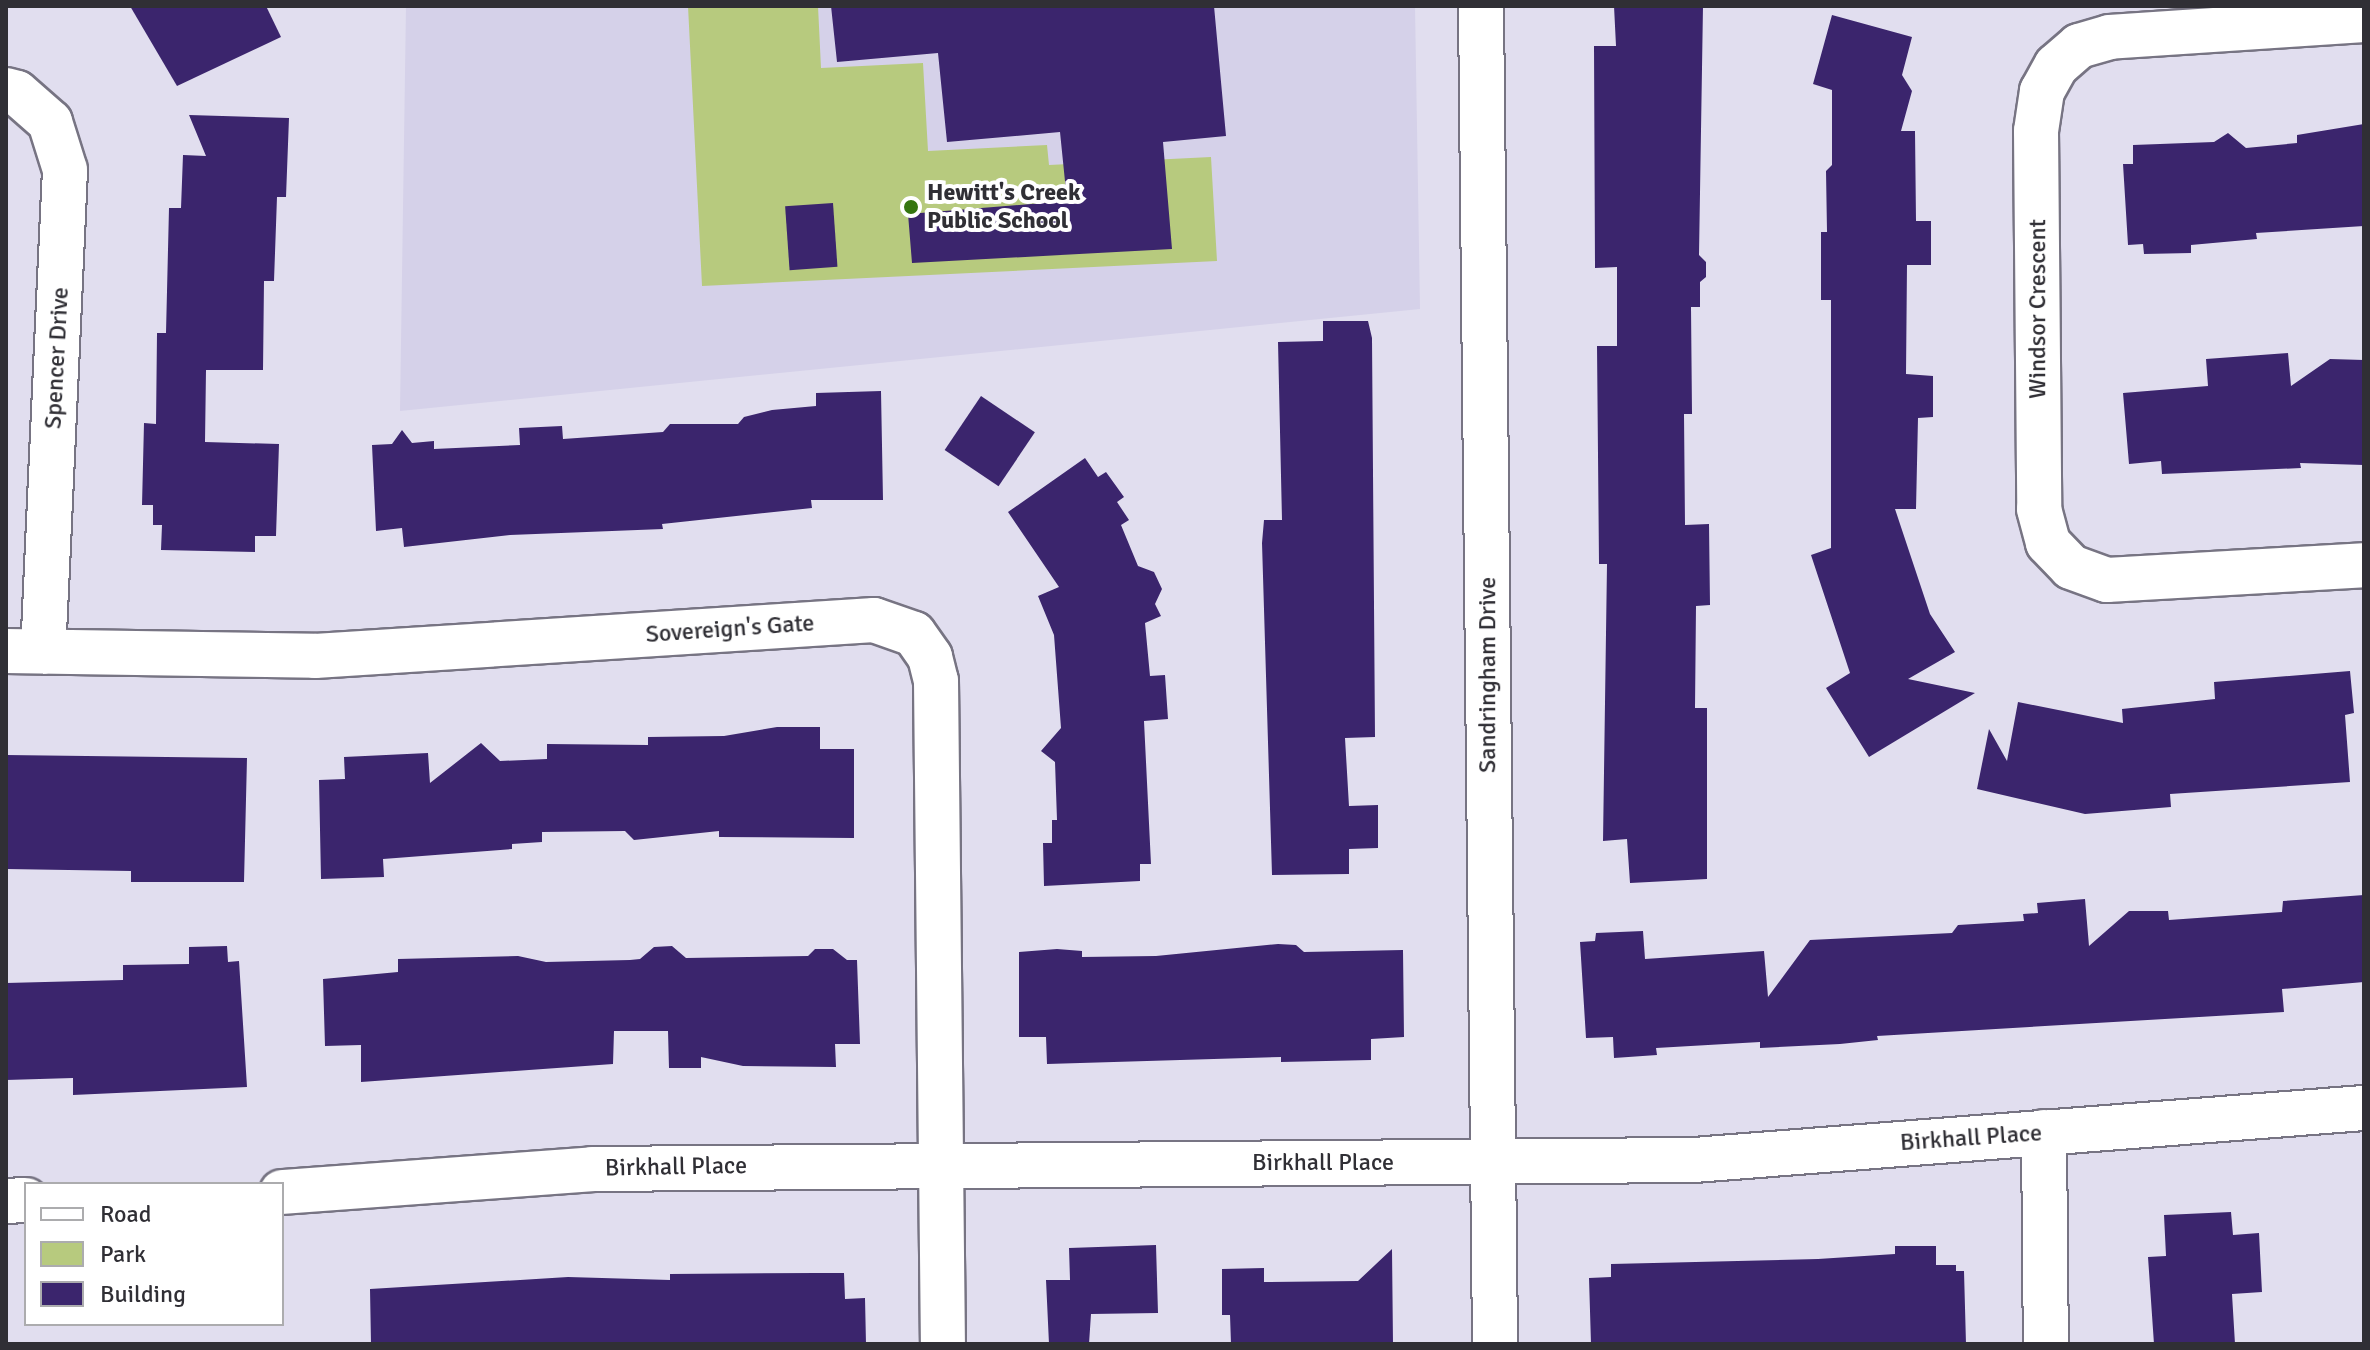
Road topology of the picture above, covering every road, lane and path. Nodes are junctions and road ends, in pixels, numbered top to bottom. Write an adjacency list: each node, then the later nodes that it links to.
1 (1481, 6): 8 (street, Sandringham Drive)
2 (2364, 20): 4 (street, Windsor Crescent)
3 (6, 90): 5 (street, Spencer Drive)
4 (2364, 565)
5 (24, 651): 9 (street, Sovereign's Gate)
6 (2364, 1108): 7 (street, Birkhall Place)
7 (2044, 1132): 8 (street, Birkhall Place); 13 (street)
8 (1491, 1162): 9 (street, Birkhall Place); 12 (street, Sandringham Drive)
9 (941, 1164): 10 (street, Birkhall Place); 11 (street, Sovereign's Gate)
10 (284, 1192)
11 (943, 1344)
12 (1495, 1344)
13 (2046, 1344)

